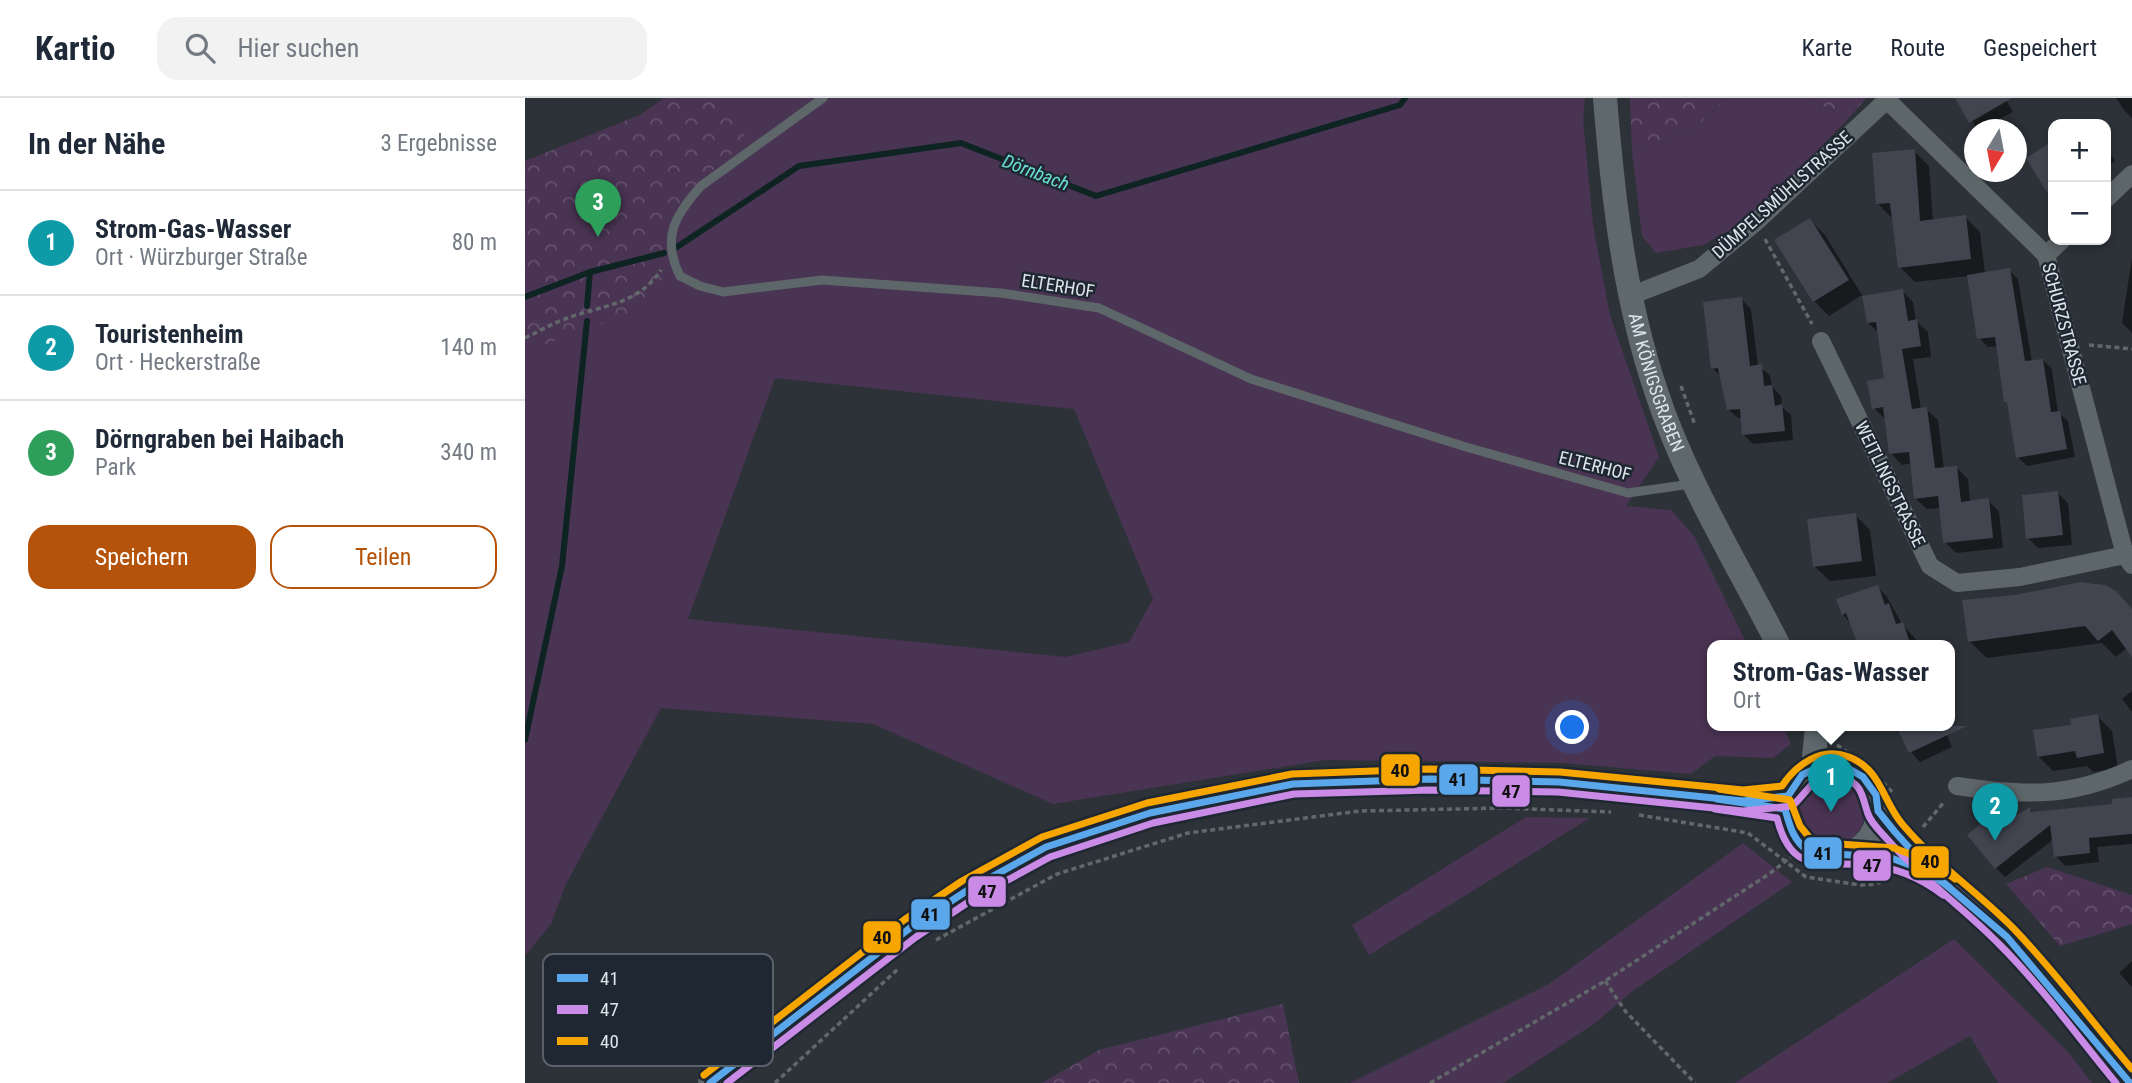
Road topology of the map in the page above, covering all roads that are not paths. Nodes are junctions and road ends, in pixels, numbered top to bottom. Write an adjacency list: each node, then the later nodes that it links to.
1 (823, 98): 10 (lane, ELTERHOF)
2 (1605, 98): 8 (main road, AM KÖNIGSGRABEN)
3 (1888, 99): 7 (street, SCHURZSTRASSE); 8 (street, DÜMPELSMÜHLSTRASSE)
4 (2132, 174): 5 (street)
5 (2111, 194)
6 (2057, 245): 7 (street)
7 (2046, 255): 11 (street, SCHURZSTRASSE)
8 (1630, 296): 10 (main road, AM KÖNIGSGRABEN)
9 (1821, 341): 11 (street, WEITLINGSTRASSE)
10 (1696, 484): 12 (main road, AM KÖNIGSGRABEN)
11 (2128, 560)
12 (1776, 640)
13 (1823, 746): 16 (main road); 17 (main road)
14 (2132, 769): 15 (street)
15 (1957, 786)
16 (1786, 803): 18 (main road); 20 (main road)
17 (1889, 806): 18 (main road); 19 (main road)
18 (1850, 854): 19 (main road)
19 (1931, 872): 23 (main road)
20 (773, 1034)
21 (732, 1066): 22 (main road)
22 (710, 1083)
23 (2130, 1083)

